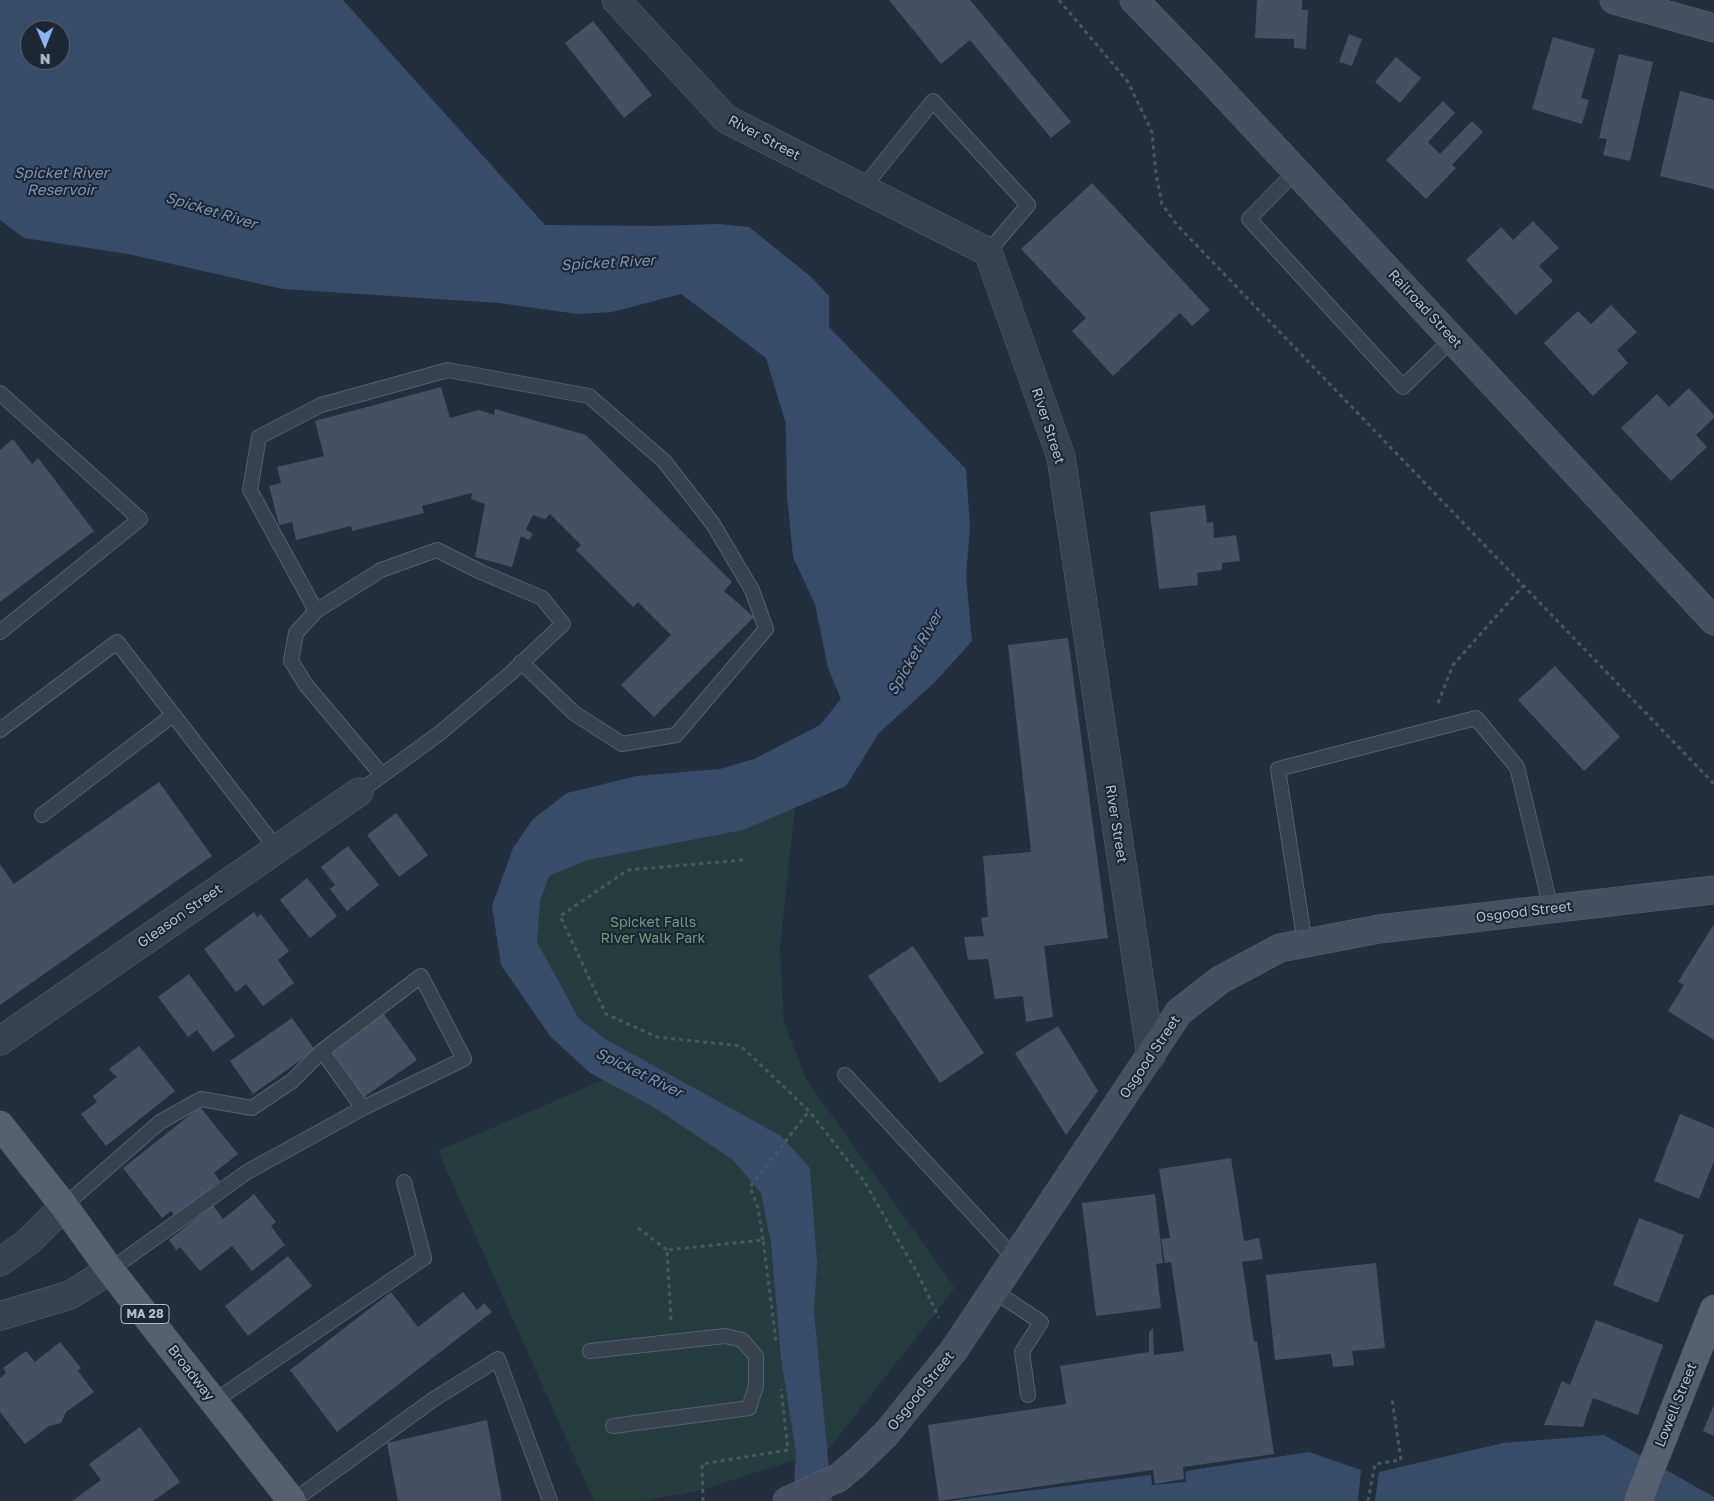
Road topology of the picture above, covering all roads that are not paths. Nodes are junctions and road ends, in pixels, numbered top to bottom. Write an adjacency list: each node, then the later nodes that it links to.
1 (616, 0): 6 (street, River Street)
2 (1134, 0): 5 (main road, Railroad Street)
3 (1614, 0): 4 (main road)
4 (1714, 28)
5 (1296, 171): 8 (main road, Railroad Street); 8 (lane)
6 (863, 188): 7 (street, River Street); 7 (lane)
7 (988, 252): 25 (street, River Street)
8 (1452, 339): 11 (main road, Railroad Street)
9 (0, 393): 12 (lane)
10 (316, 611): 13 (lane); 13 (lane); 16 (lane)
11 (1714, 620)
12 (0, 632)
13 (522, 662): 16 (lane)
14 (173, 715): 15 (lane); 18 (lane); 19 (lane)
15 (0, 730)
16 (382, 775): 17 (lane)
17 (359, 792): 19 (street, Gleason Street)
18 (42, 815)
19 (277, 849): 23 (street, Gleason Street)
20 (1714, 890): 21 (main road, Osgood Street)
21 (1551, 909): 22 (main road, Osgood Street); 22 (lane)
22 (1305, 944): 25 (main road, Osgood Street)
23 (0, 1040)
24 (322, 1051): 27 (lane); 27 (lane); 30 (lane)
25 (1150, 1056): 31 (main road, Osgood Street)
26 (845, 1074): 31 (lane)
27 (363, 1108): 33 (lane)
28 (0, 1125): 30 (main road, Broadway / MA 28)
29 (404, 1182): 39 (lane)
30 (64, 1206): 32 (street); 33 (main road, Broadway / MA 28)
31 (1015, 1259): 34 (main road, Osgood Street)
32 (0, 1262)
33 (110, 1270): 35 (street); 39 (main road, Broadway / MA 28)
34 (994, 1291): 38 (lane); 43 (main road, Osgood Street)
35 (0, 1316)
36 (1712, 1320): 44 (main road, Lowell Street)
37 (590, 1350): 40 (lane)
38 (1028, 1395)
39 (214, 1402): 41 (main road, Broadway / MA 28)
40 (613, 1426)
41 (293, 1501): 42 (lane)
42 (550, 1501)
43 (787, 1501)
44 (1638, 1501)

